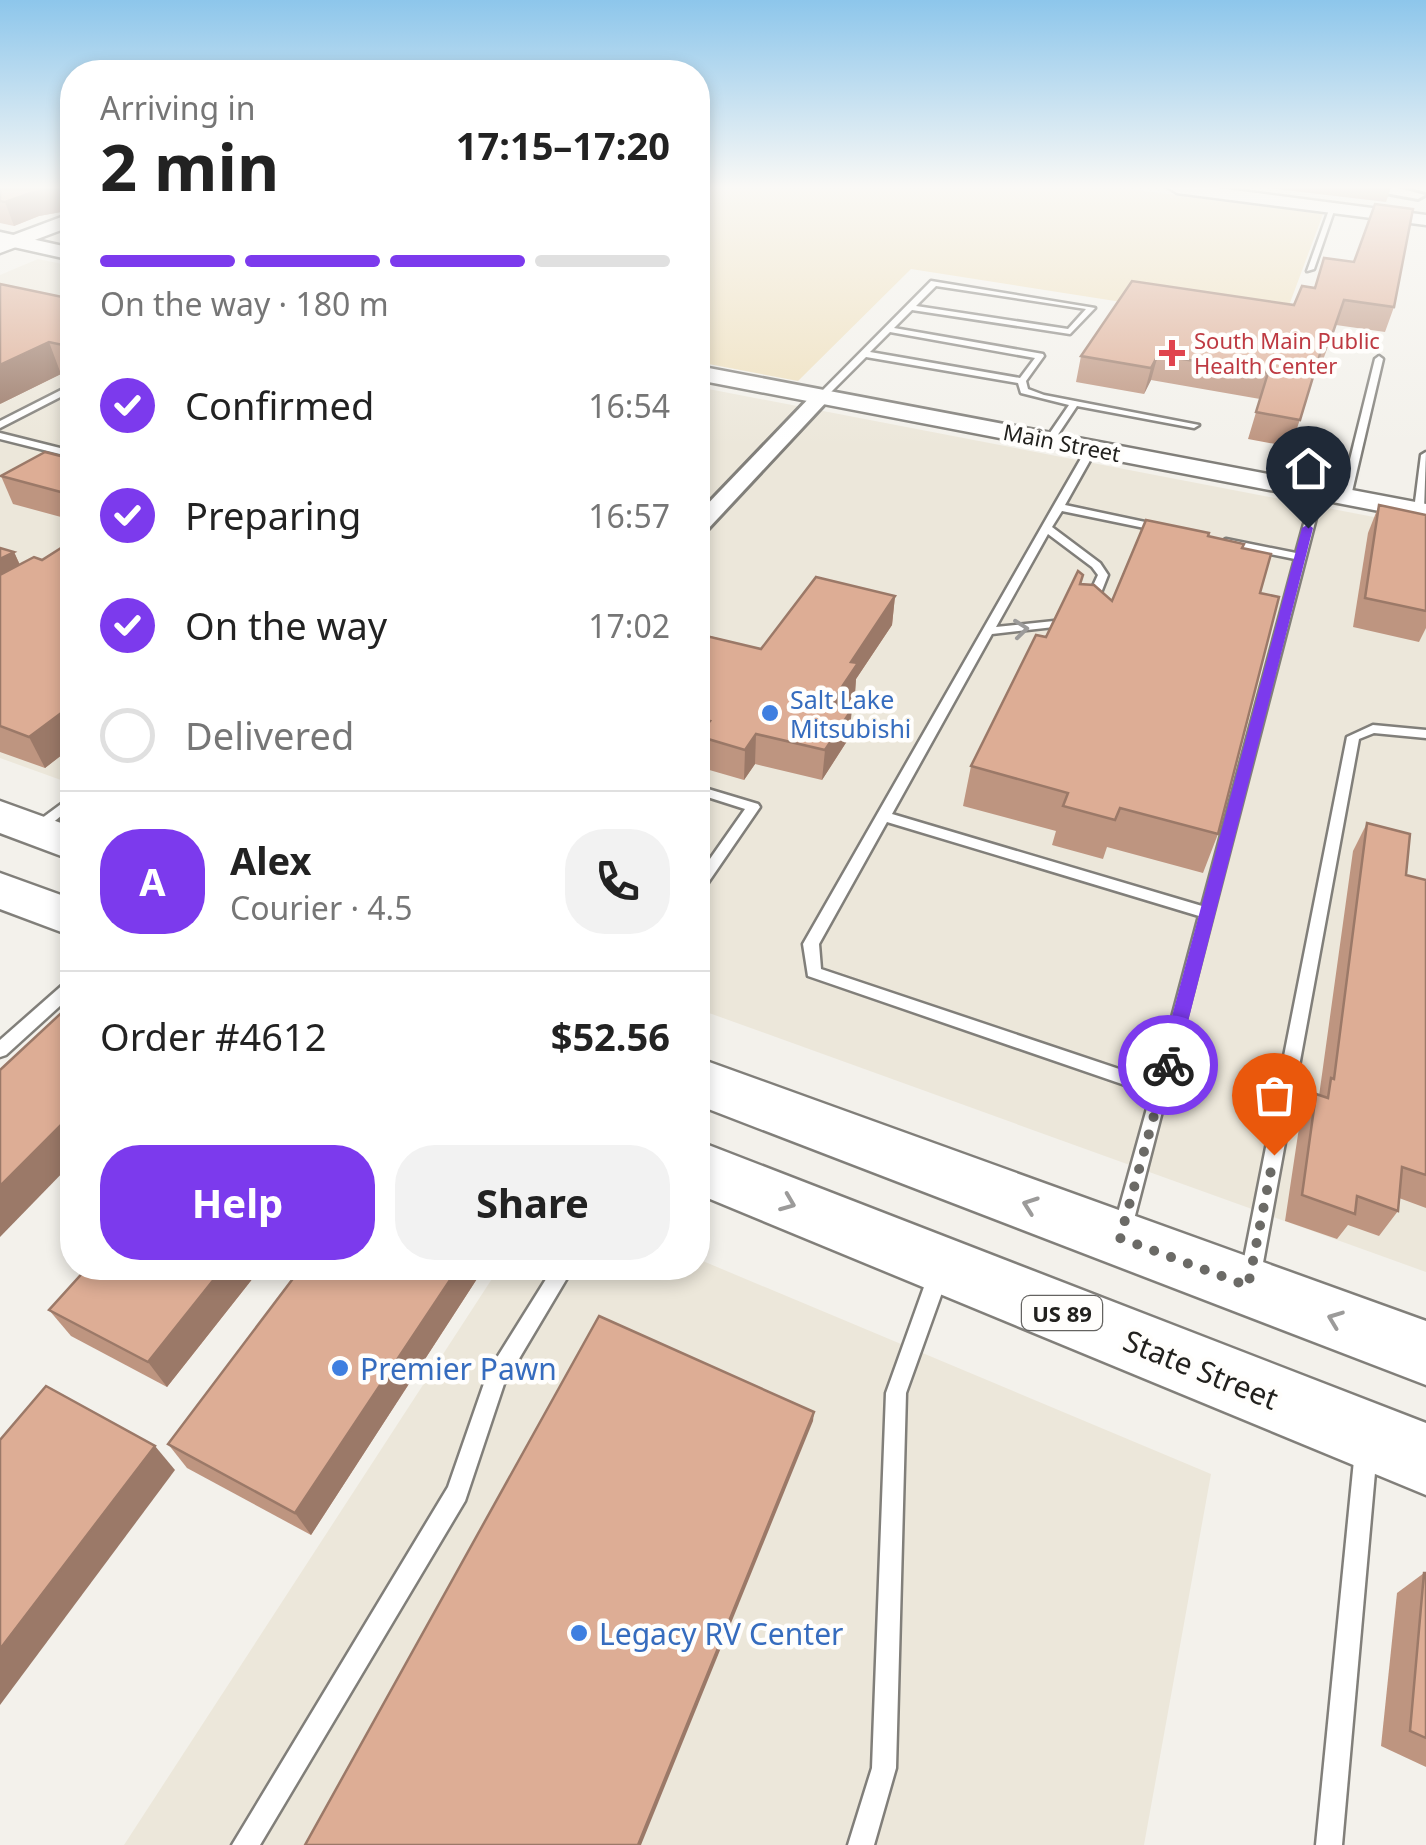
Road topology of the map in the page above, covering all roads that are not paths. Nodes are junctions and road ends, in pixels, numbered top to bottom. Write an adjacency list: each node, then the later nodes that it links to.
1 (910, 307): 1 (lane); 2 (lane)
2 (889, 328): 3 (lane); 6 (lane)
3 (864, 354): 6 (lane); 8 (lane)
4 (1378, 359): 18 (lane)
5 (710, 375): 8 (street, Main Street)
6 (1022, 381): 9 (lane)
7 (60, 394): 11 (lane)
8 (822, 396): 13 (street, Main Street); 21 (street)
9 (1075, 403): 10 (lane); 13 (lane)
10 (1194, 424)
11 (0, 425)
12 (0, 436): 15 (lane)
13 (1050, 440): 14 (street, Main Street)
14 (1092, 448): 17 (street, Main Street); 19 (lane)
15 (60, 451)
16 (1426, 455): 20 (lane)
17 (1318, 491): 18 (street, Main Street); 25 (lane)
18 (1346, 496): 20 (street, Main Street)
19 (1058, 507): 22 (lane); 23 (lane)
20 (1422, 511)
21 (710, 513)
22 (1047, 528): 26 (lane); 28 (lane)
23 (1170, 530)
24 (1207, 538): 25 (lane)
25 (1300, 557): 37 (lane)
26 (1080, 618)
27 (1054, 624): 28 (lane, one-way to 27)
28 (988, 631): 32 (lane)
29 (1426, 734): 46 (lane)
30 (710, 794): 34 (lane)
31 (60, 810): 33 (lane)
32 (884, 816): 37 (lane); 41 (lane)
33 (36, 830)
34 (710, 869)
35 (0, 890): 36 (main road)
36 (60, 913)
37 (1207, 913): 41 (lane)
38 (60, 997): 39 (lane)
39 (0, 1050)
40 (710, 1086): 43 (main road, one-way to 40)
41 (1161, 1090): 43 (lane)
42 (710, 1172): 44 (main road, State Street / US 89, one-way to 44)
43 (1120, 1238): 46 (main road)
44 (942, 1265): 48 (main road, State Street / US 89); 51 (lane)
45 (556, 1280): 50 (lane)
46 (1248, 1286): 47 (main road, one-way to 46)
47 (1426, 1353)
48 (1367, 1436): 49 (main road, State Street / US 89); 52 (lane)
49 (1426, 1459)
50 (246, 1845)
51 (861, 1845)
52 (1329, 1845)

